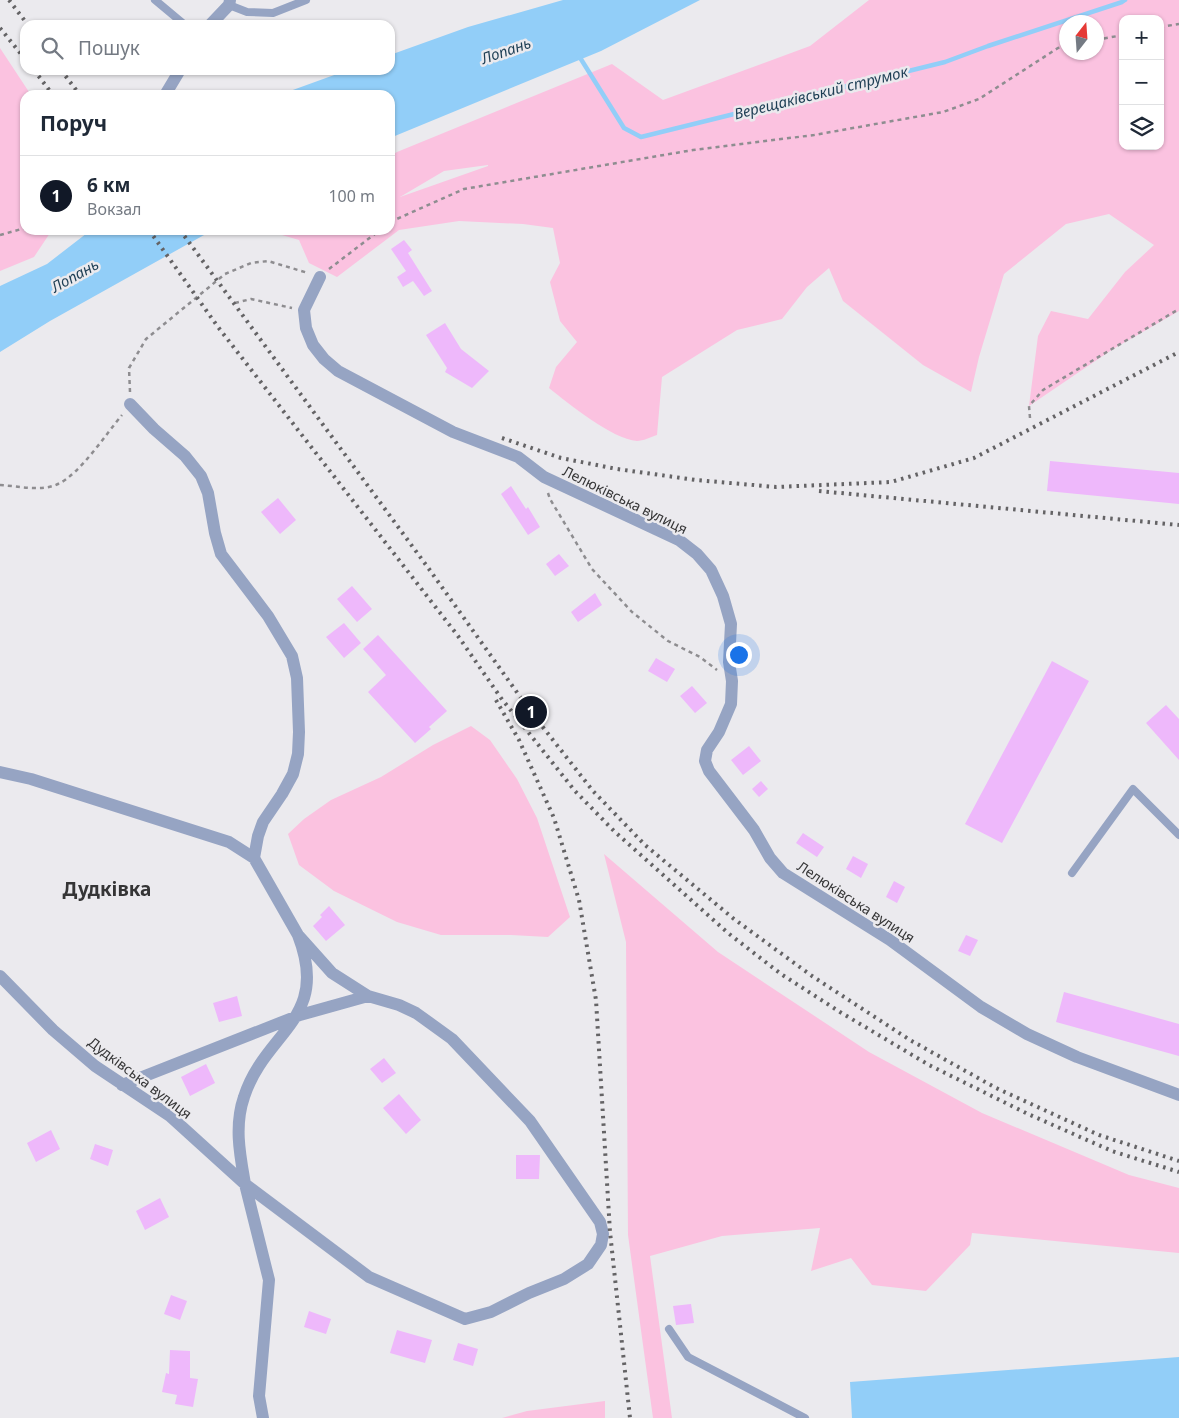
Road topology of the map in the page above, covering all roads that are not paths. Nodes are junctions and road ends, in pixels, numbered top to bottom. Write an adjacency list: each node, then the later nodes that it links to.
1 (155, 0): 4 (lane)
2 (306, 0): 3 (lane)
3 (230, 2): 5 (street)
4 (179, 20)
5 (214, 20)
6 (177, 75): 7 (street)
7 (168, 90)
8 (320, 277): 19 (street, Лелюківська вулиця)
9 (130, 404): 12 (street)
10 (0, 772): 12 (street)
11 (1179, 835): 13 (lane)
12 (254, 858): 14 (street)
13 (1072, 873)
14 (298, 935): 16 (street, Дудківська вулиця); 17 (street)
15 (0, 976): 18 (street, Дудківська вулиця)
16 (368, 996): 17 (street); 20 (street, Дудківська вулиця)
17 (297, 1016): 18 (street); 20 (street)
18 (122, 1085): 20 (street, Дудківська вулиця)
19 (1179, 1096)
20 (245, 1184): 22 (street)
21 (669, 1329): 23 (lane)
22 (263, 1418)
23 (804, 1418)

